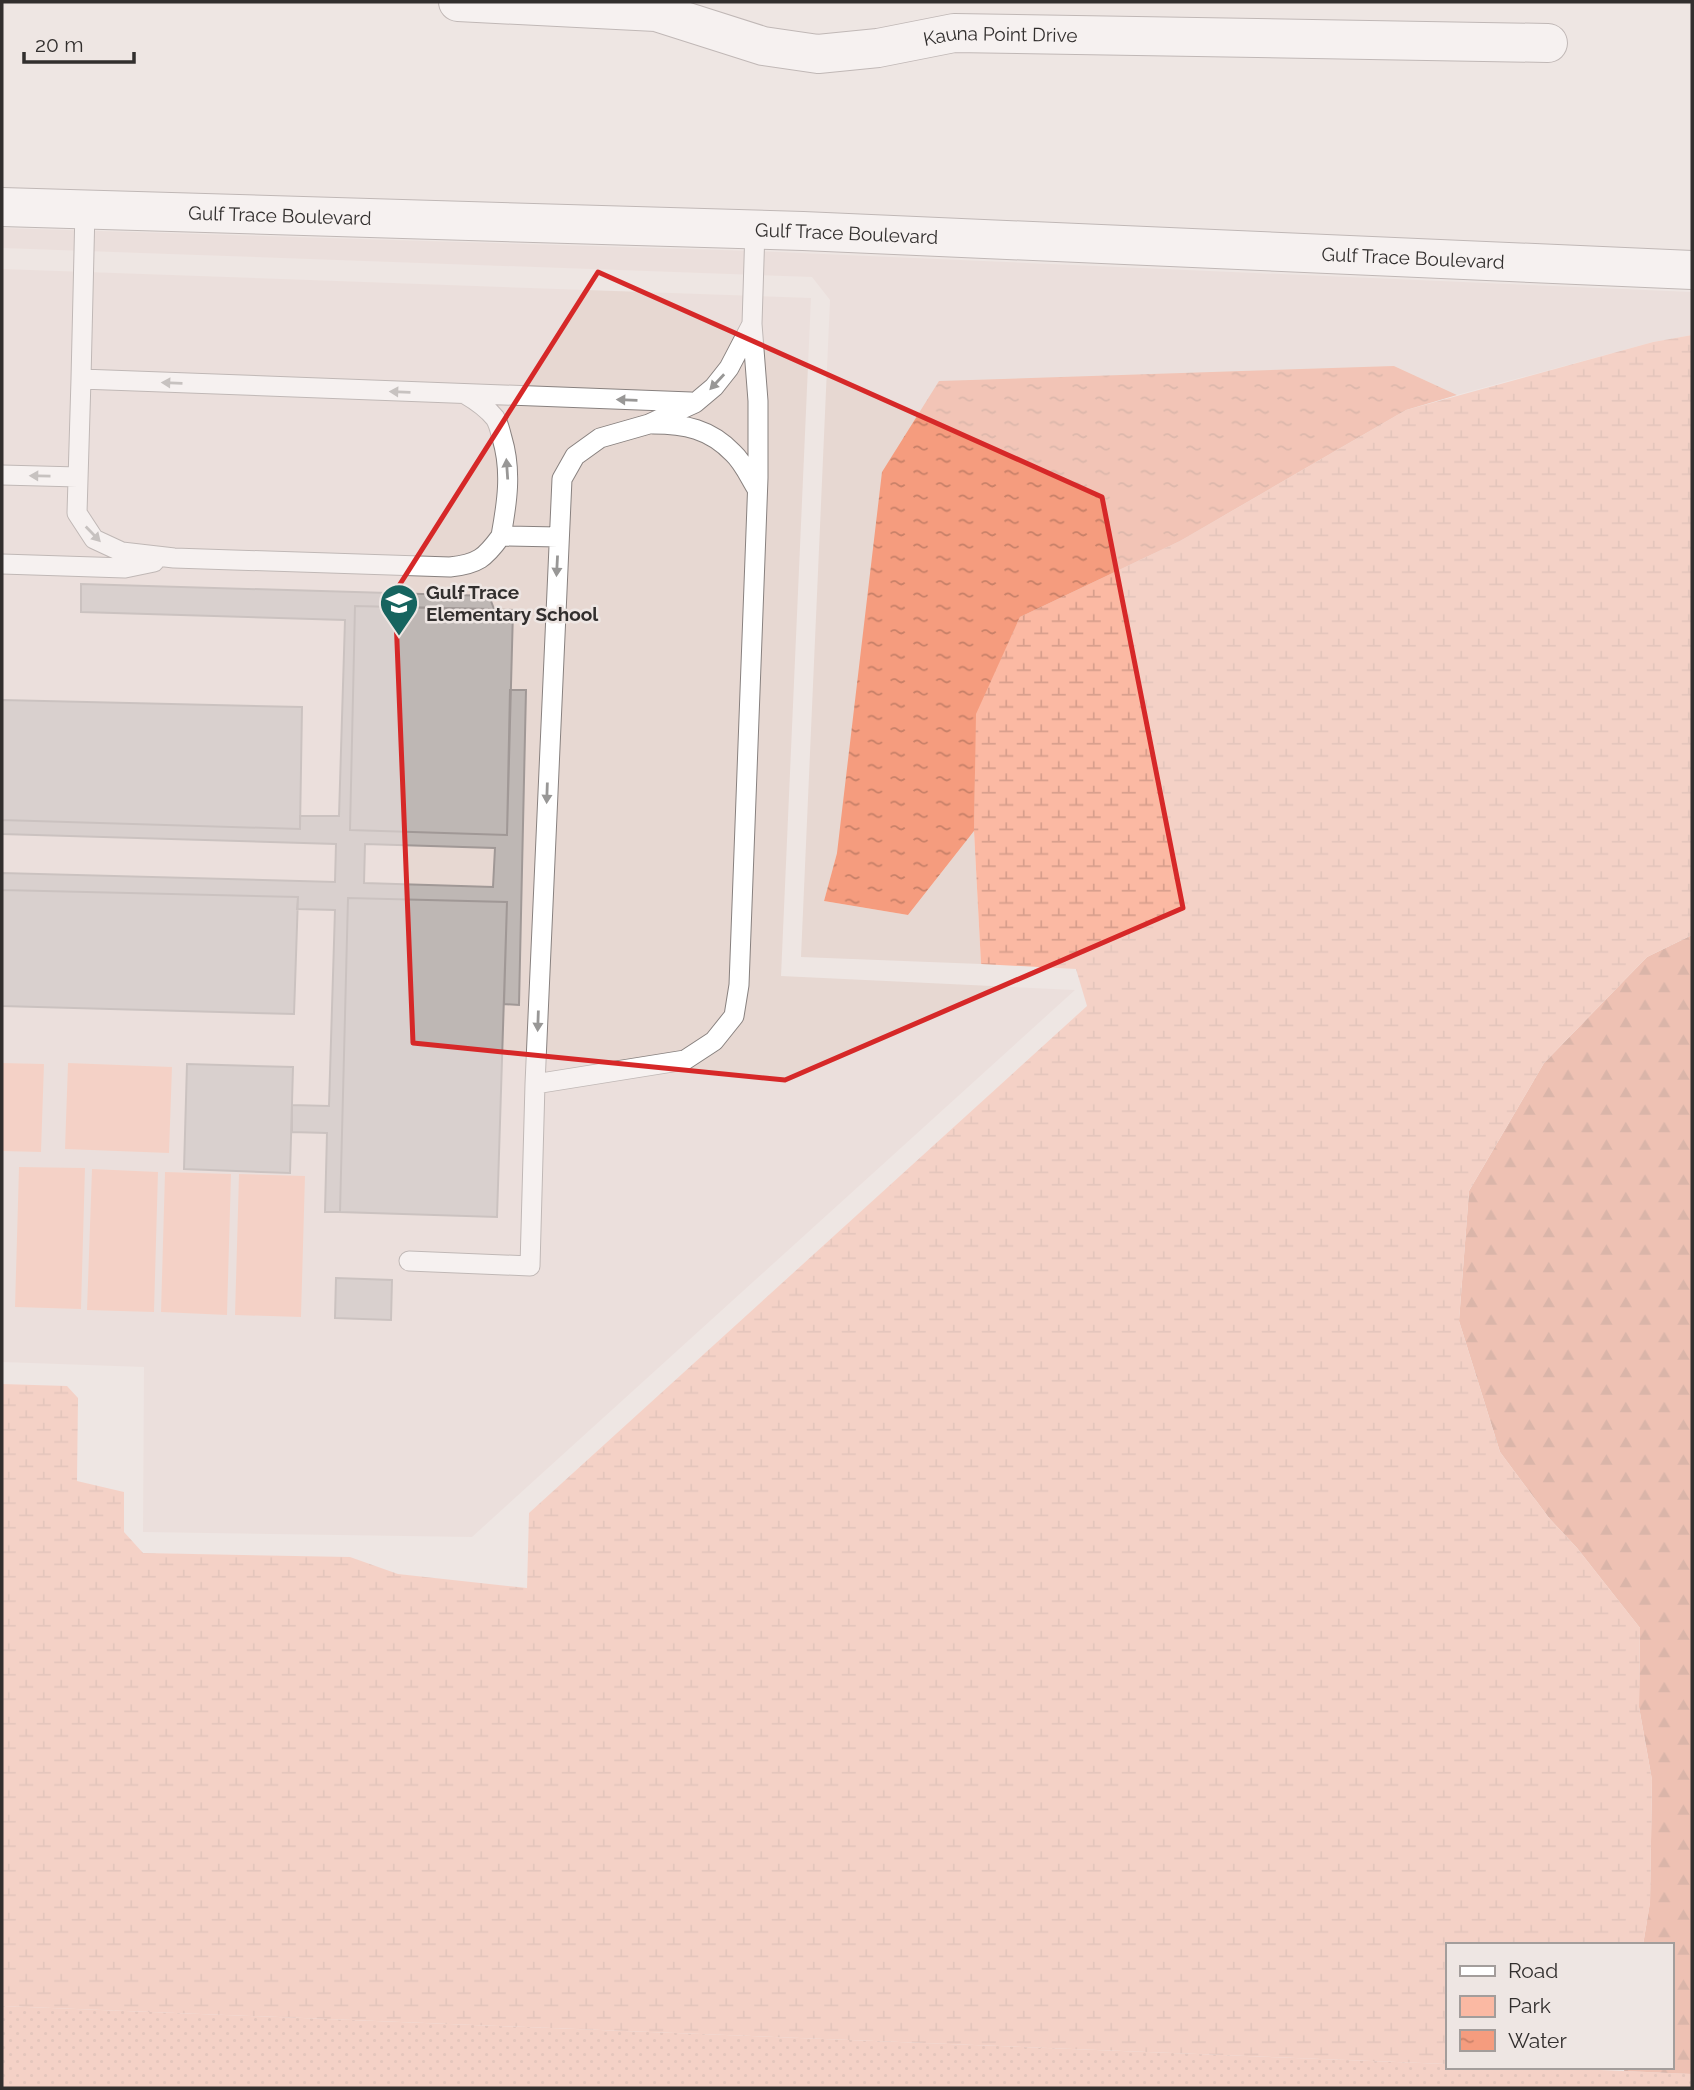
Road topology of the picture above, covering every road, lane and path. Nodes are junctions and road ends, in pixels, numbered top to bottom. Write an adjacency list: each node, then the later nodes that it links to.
1 (458, 2): 2 (street, Kauna Point Drive)
2 (556, 4): 3 (street, Kauna Point Drive)
3 (1548, 43)
4 (2, 206): 5 (street, Gulf Trace Boulevard)
5 (85, 209): 6 (street, Gulf Trace Boulevard); 9 (lane)
6 (755, 229): 7 (street, Gulf Trace Boulevard); 8 (lane)
7 (1692, 270)
8 (752, 324): 11 (lane, one-way to 11); 15 (lane)
9 (81, 379): 10 (lane, one-way to 9); 14 (lane)
10 (465, 394): 11 (lane, one-way to 10); 16 (lane, one-way to 10)
11 (695, 402): 12 (lane)
12 (649, 424): 15 (lane); 17 (lane)
13 (2, 475): 14 (lane, one-way to 13)
14 (78, 477): 18 (lane, one-way to 18)
15 (757, 489): 20 (lane)
16 (500, 536): 17 (lane); 18 (lane)
17 (558, 537): 20 (lane, one-way to 20)
18 (174, 558): 19 (lane)
19 (2, 564)
20 (535, 1084): 21 (lane)
21 (410, 1261)

